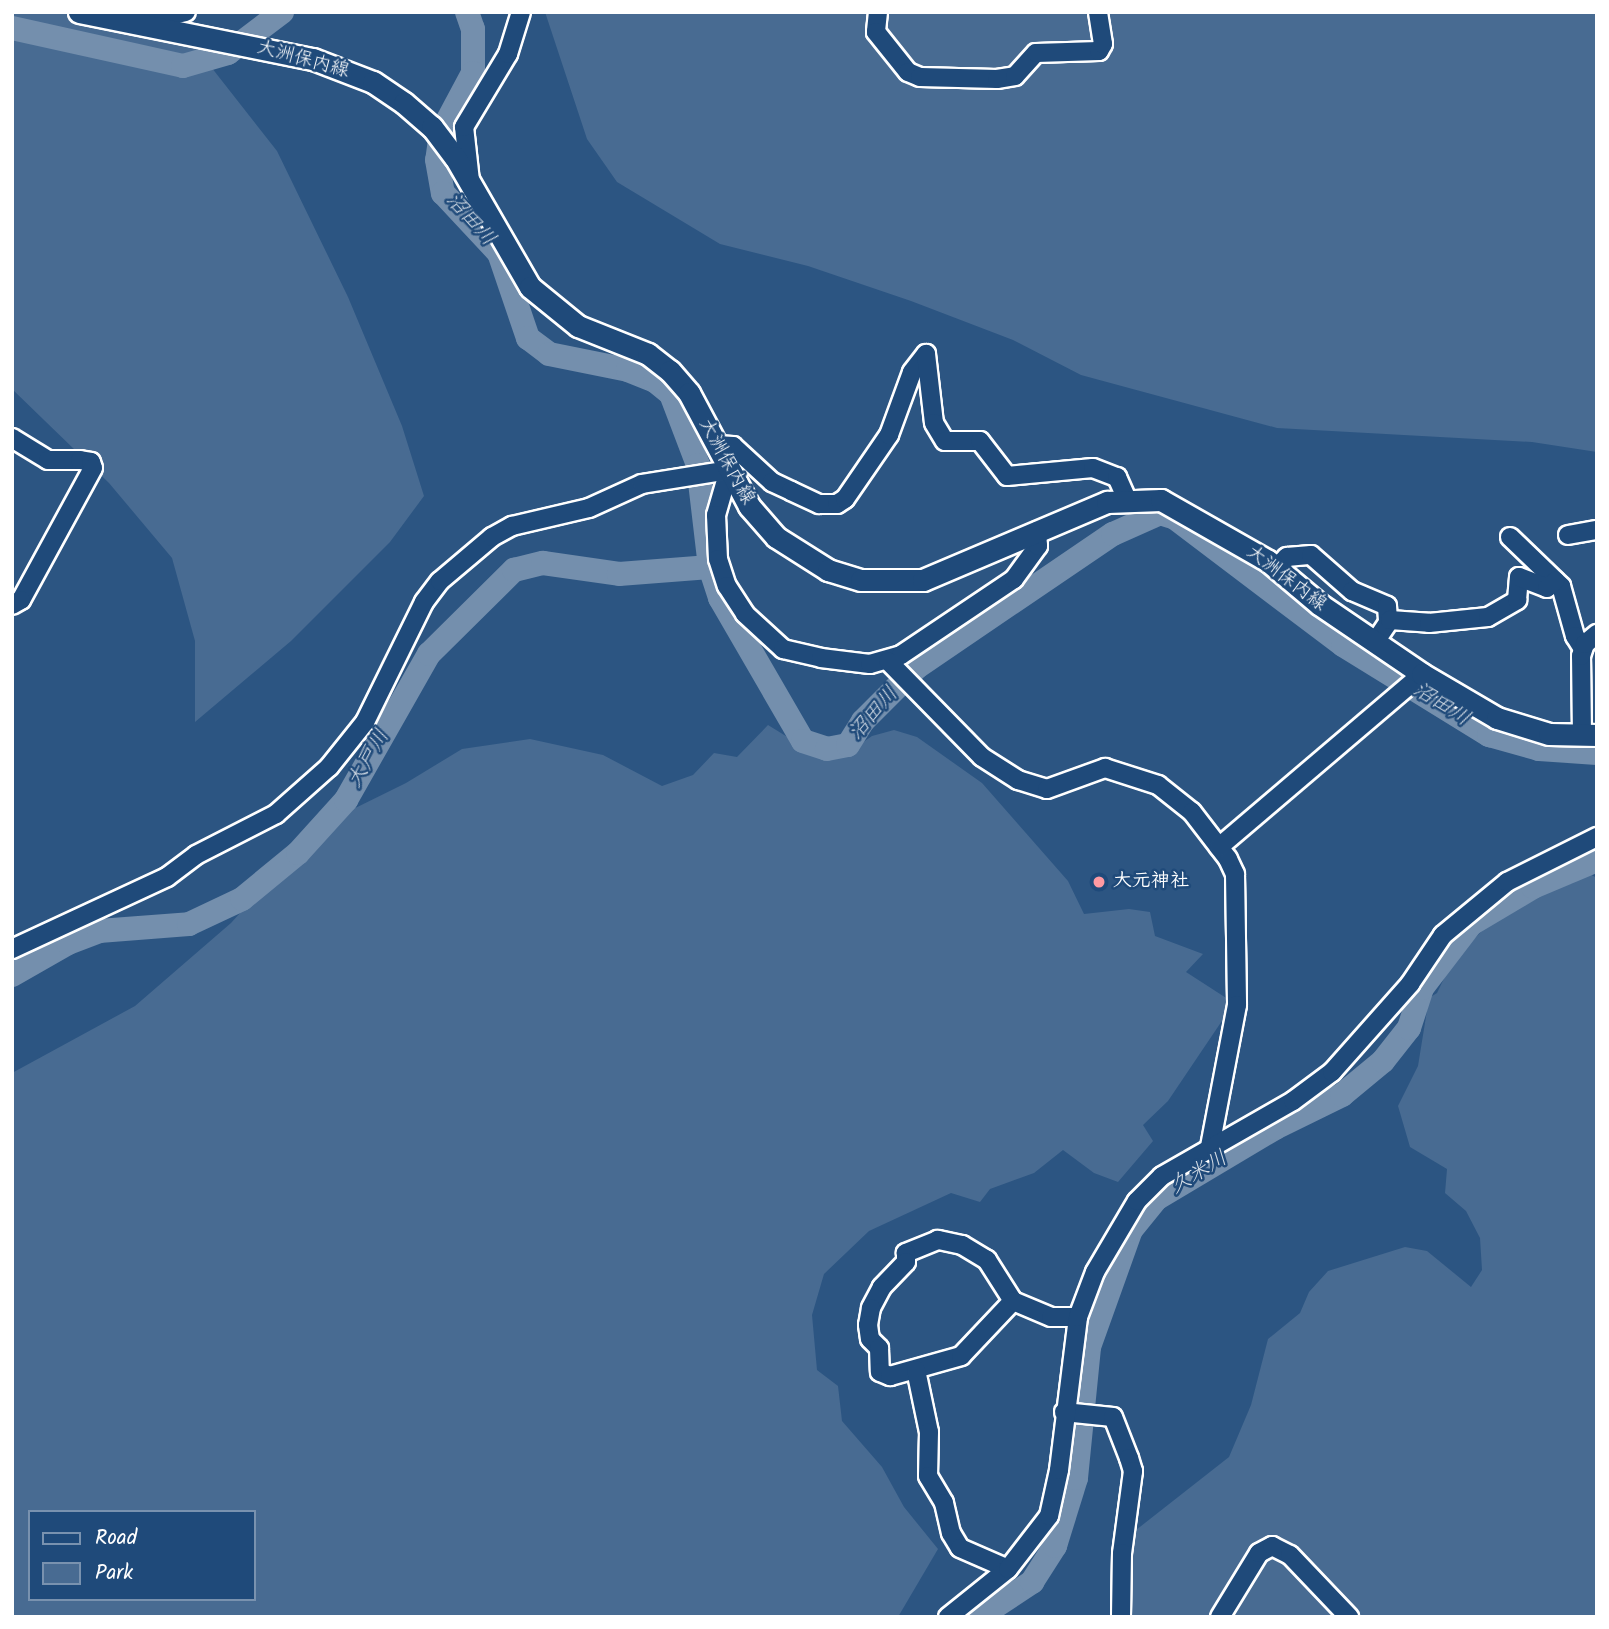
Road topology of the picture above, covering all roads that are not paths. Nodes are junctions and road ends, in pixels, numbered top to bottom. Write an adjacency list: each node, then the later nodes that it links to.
1 (79, 12): 6 (main road, 大洲保内線)
2 (186, 12): 6 (street)
3 (521, 12): 7 (street)
4 (878, 12): 5 (street)
5 (1098, 12)
6 (136, 24): 7 (main road, 大洲保内線)
7 (470, 181): 9 (main road, 大洲保内線)
8 (12, 438): 18 (street)
9 (716, 445): 10 (main road, 大洲保内線); 11 (street)
10 (718, 472): 13 (main road, 大洲保内線); 23 (street); 28 (street)
11 (1126, 499): 13 (main road, 大洲保内線); 16 (main road, 大洲保内線)
12 (1597, 530): 14 (street)
13 (1037, 531): 23 (street)
14 (1568, 535)
15 (1510, 537): 17 (street)
16 (1276, 568): 19 (street); 21 (main road, 大洲保内線)
17 (1555, 581): 19 (street); 22 (street)
18 (12, 605)
19 (1388, 622): 21 (street)
20 (1597, 634): 22 (street)
21 (1375, 642): 24 (main road, 大洲保内線)
22 (1583, 649): 25 (street)
23 (891, 666): 27 (street)
24 (1419, 676): 25 (main road, 大洲保内線); 27 (street)
25 (1589, 735)
26 (1597, 837): 29 (street)
27 (1219, 847): 29 (street)
28 (12, 949)
29 (1210, 1147): 31 (street)
30 (1013, 1301): 31 (street); 32 (street); 32 (street)
31 (1078, 1317): 33 (street)
32 (916, 1370): 34 (street)
33 (1068, 1412): 34 (street); 36 (street)
34 (1008, 1569): 35 (street)
35 (948, 1617)
36 (1121, 1617)
37 (1220, 1617): 38 (street)
38 (1349, 1617)

